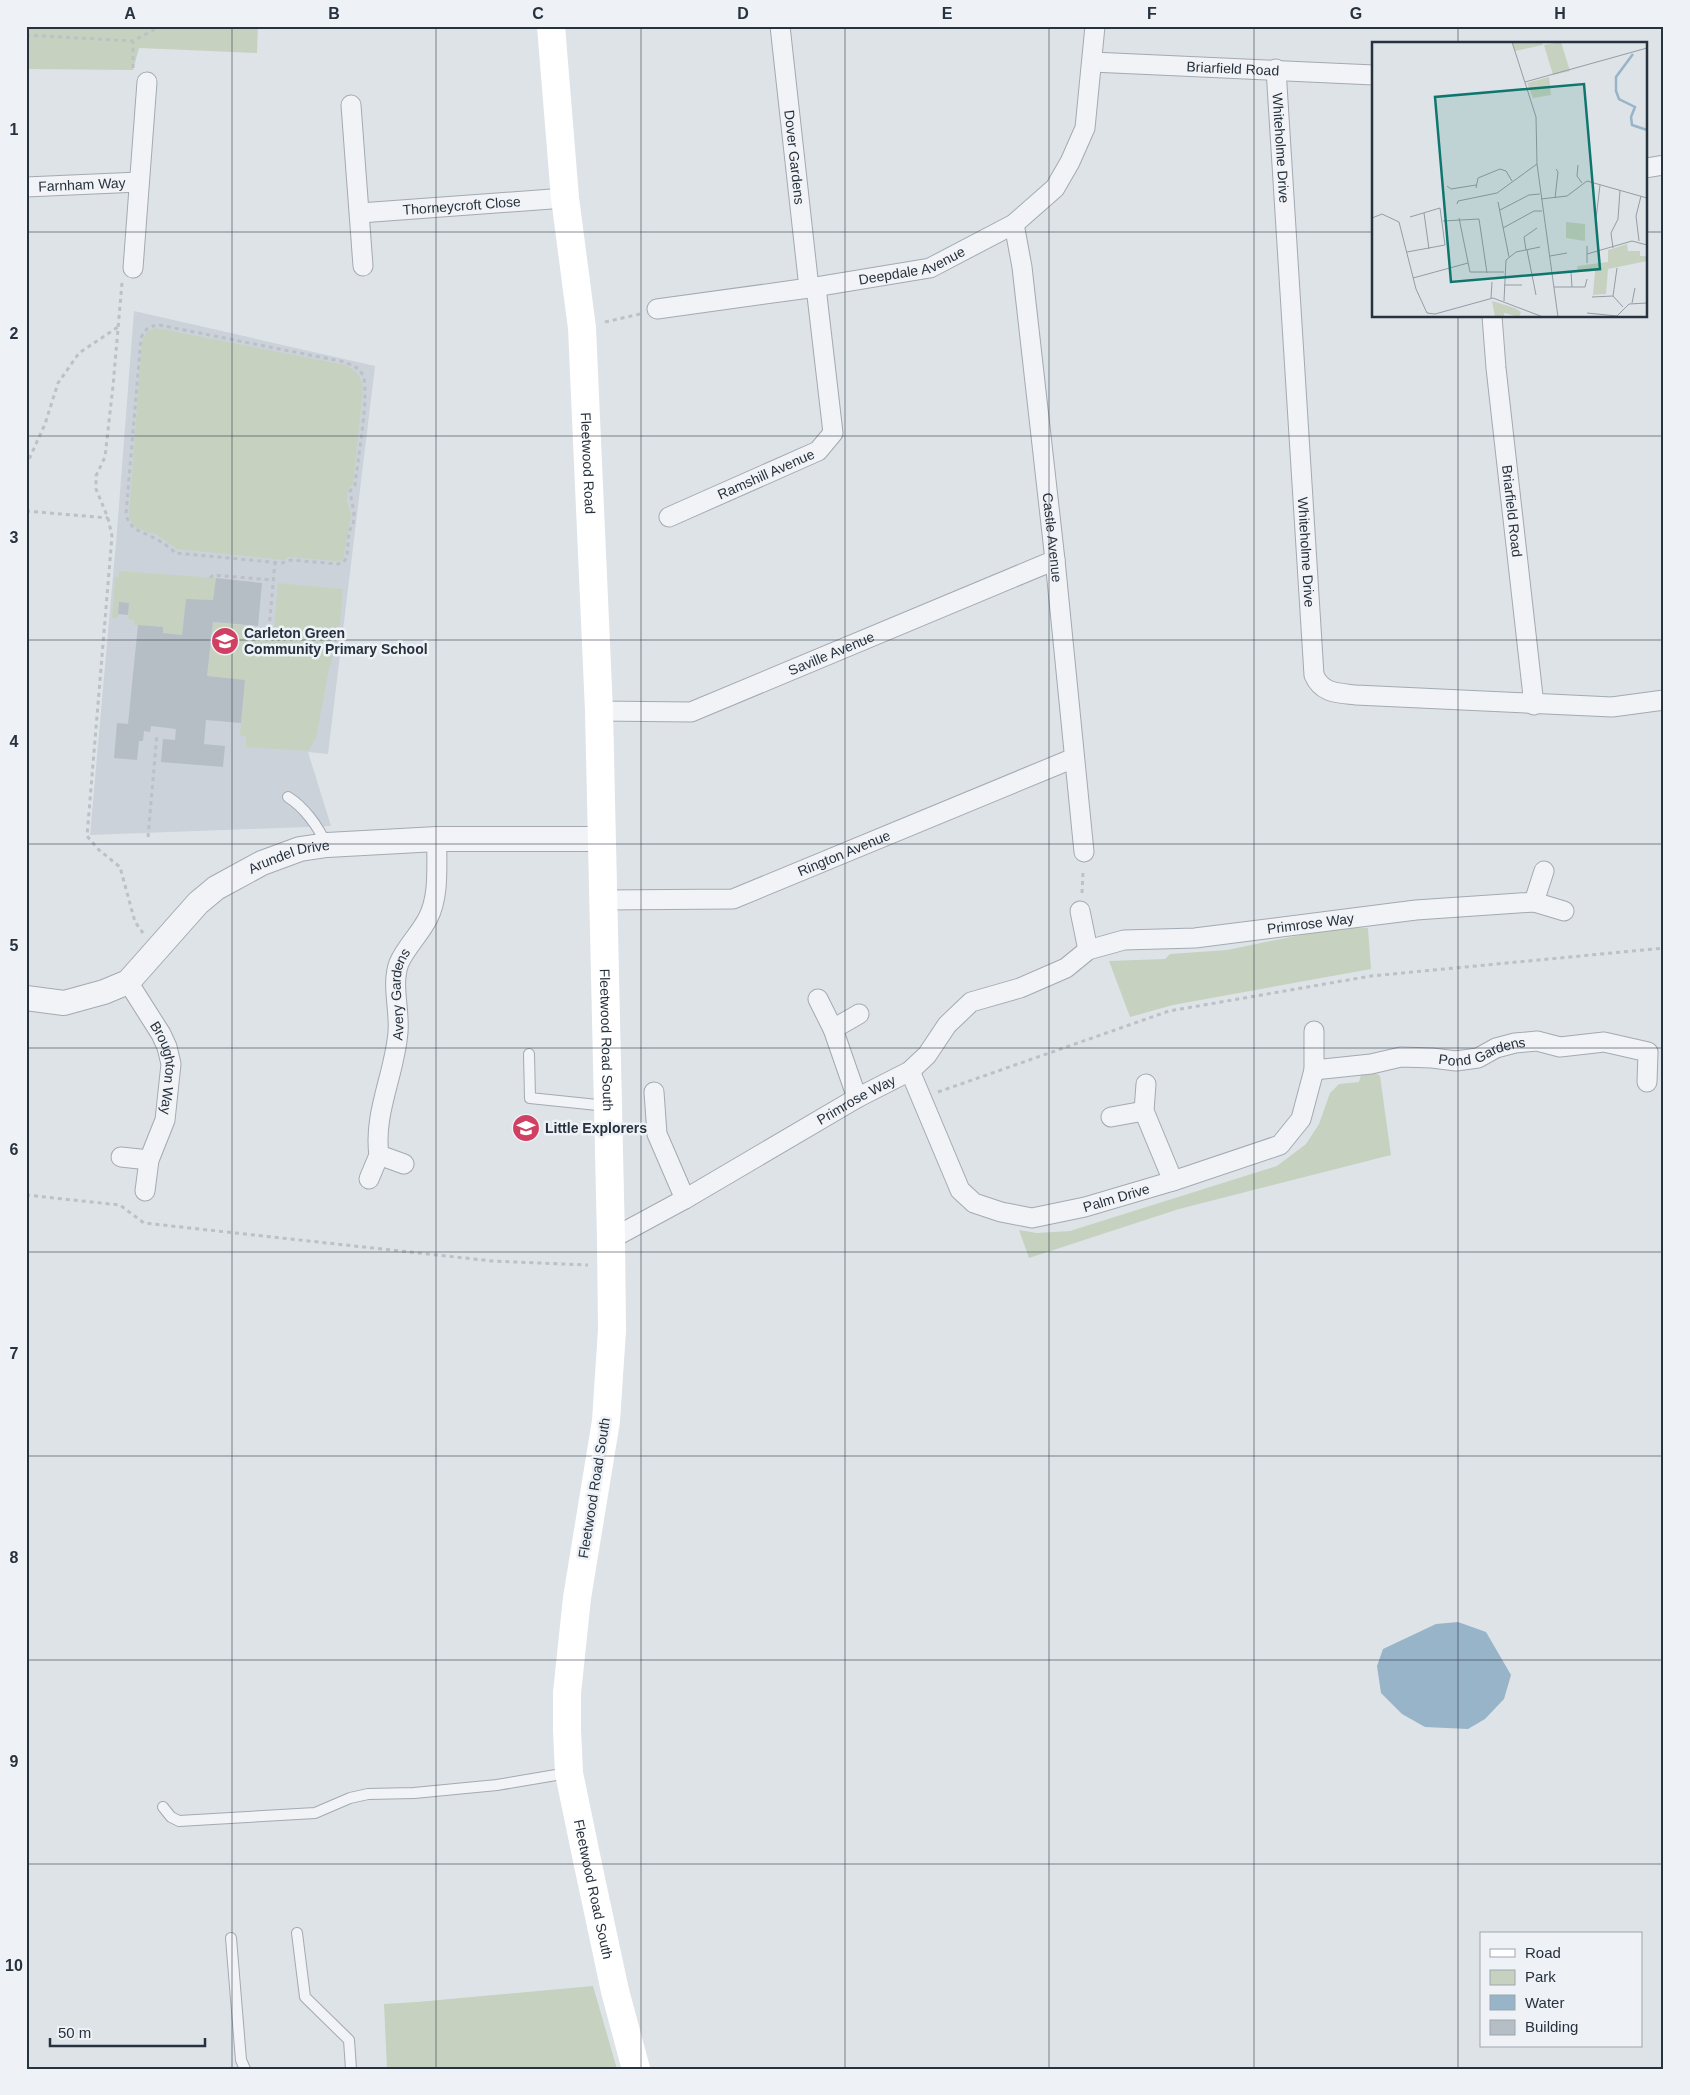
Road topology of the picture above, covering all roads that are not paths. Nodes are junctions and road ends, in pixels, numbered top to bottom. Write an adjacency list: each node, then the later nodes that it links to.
1 (551, 26): 13 (main road, Fleetwood Road)
2 (780, 26): 18 (street, Dover Gardens)
3 (1095, 26): 4 (street, Deepdale Avenue)
4 (1092, 62): 5 (street, Briarfield Road); 15 (street, Deepdale Avenue)
5 (1276, 69): 6 (street, Briarfield Road); 24 (street, Whiteholme Drive)
6 (1372, 75)
7 (147, 82): 11 (street, Farnham Way)
8 (351, 105): 14 (street)
9 (1664, 165): 10 (street)
10 (1648, 168)
11 (139, 182): 12 (street, Farnham Way); 17 (street, Farnham Way)
12 (26, 186)
13 (565, 198): 14 (street, Thorneycroft Close); 25 (main road, Fleetwood Road)
14 (360, 213): 16 (street)
15 (1014, 224): 18 (street, Deepdale Avenue); 22 (street, Castle Avenue)
16 (363, 266)
17 (134, 268)
18 (812, 287): 19 (street, Deepdale Avenue); 21 (street, Ramshill Avenue)
19 (657, 309)
20 (1492, 318): 24 (street, Briarfield Road)
21 (669, 517)
22 (1055, 560): 25 (street, Saville Avenue); 26 (street, Castle Avenue)
23 (1664, 700): 24 (street, Whiteholme Drive)
24 (1534, 705)
25 (598, 711): 29 (main road, Fleetwood Road)
26 (1074, 758): 31 (street, Castle Avenue); 33 (street, Rington Avenue)
27 (288, 797): 30 (lane)
28 (437, 839): 29 (street, Arundel Drive); 30 (street, Arundel Drive); 55 (street, Avery Gardens)
29 (602, 839): 33 (main road, Fleetwood Road)
30 (327, 845): 38 (street, Arundel Drive)
31 (1084, 852)
32 (1544, 871): 34 (street)
33 (604, 900): 52 (main road, Fleetwood Road South)
34 (1534, 902): 36 (street, Primrose Way); 37 (street, Primrose Way)
35 (1080, 911): 37 (street)
36 (1564, 912)
37 (1088, 950): 47 (street, Primrose Way)
38 (128, 982): 39 (street, Arundel Drive); 57 (street, Broughton Way)
39 (26, 998)
40 (818, 1000): 42 (street)
41 (859, 1014): 42 (street)
42 (834, 1029): 51 (street)
43 (1314, 1031): 46 (street, Palm Drive)
44 (1656, 1050): 46 (street, Pond Gardens); 48 (street, Pond Gardens)
45 (529, 1054): 52 (lane)
46 (1314, 1070): 60 (street, Palm Drive)
47 (910, 1071): 51 (street, Primrose Way); 60 (street, Palm Drive)
48 (1647, 1082)
49 (1146, 1084): 53 (street)
50 (654, 1092): 62 (street)
51 (857, 1098): 62 (street, Primrose Way)
52 (608, 1106): 63 (main road, Fleetwood Road South)
53 (1144, 1110): 54 (street); 60 (street)
54 (1111, 1117)
55 (379, 1155): 58 (street); 59 (street, Avery Gardens)
56 (121, 1157): 57 (street)
57 (149, 1160): 61 (street, Broughton Way)
58 (404, 1164)
59 (369, 1179)
60 (1173, 1181)
61 (144, 1191)
62 (685, 1199): 63 (street, Primrose Way)
63 (611, 1239): 64 (main road, Fleetwood Road South)
64 (569, 1773): 65 (lane); 70 (main road, Fleetwood Road South)
65 (163, 1807)
66 (297, 1933): 69 (lane)
67 (232, 1938): 68 (lane)
68 (245, 2069)
69 (351, 2069)
70 (636, 2069)

